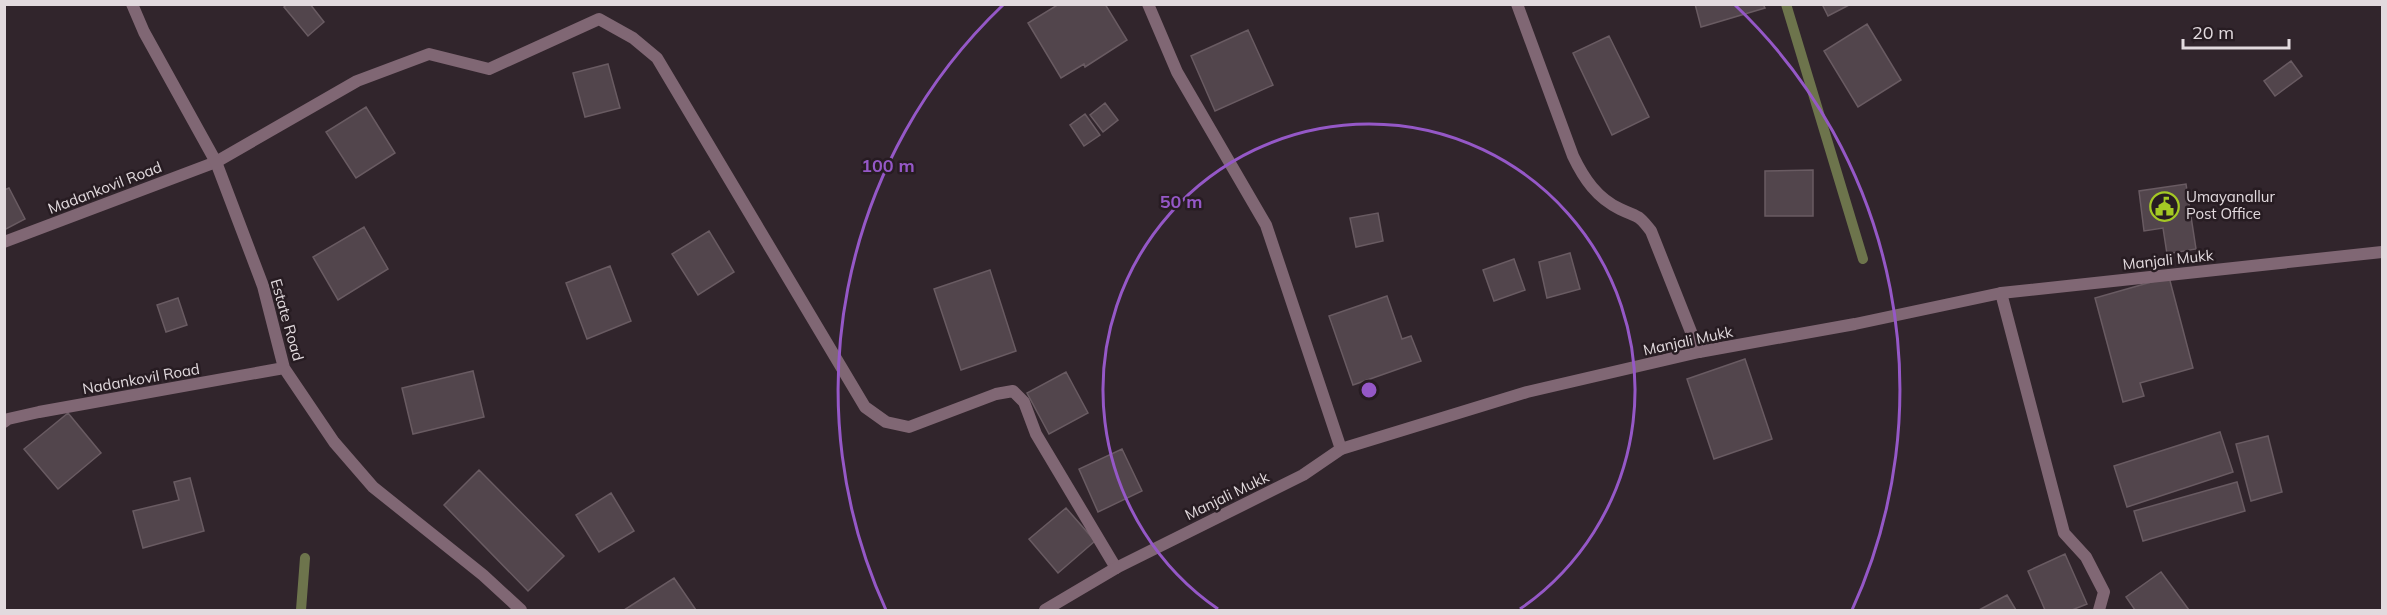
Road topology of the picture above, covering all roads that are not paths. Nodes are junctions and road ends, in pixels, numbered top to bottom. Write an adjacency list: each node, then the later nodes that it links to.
1 (132, 4): 4 (street, Estate Road)
2 (1148, 4): 11 (street)
3 (1517, 4): 8 (street)
4 (216, 162): 5 (street, Madankovil Road); 9 (street, Estate Road); 12 (street, Madankovil Road)
5 (4, 242)
6 (2382, 252): 7 (street, Manjali Mukk)
7 (2001, 293): 8 (street, Manjali Mukk); 15 (street)
8 (1699, 352): 11 (street, Manjali Mukk)
9 (284, 368): 10 (street, Nadankovil Road); 13 (street, Estate Road)
10 (4, 422)
11 (1341, 449): 12 (street, Manjali Mukk)
12 (1116, 568): 14 (street, Manjali Mukk)
13 (521, 610)
14 (1045, 610)
15 (2099, 610)

